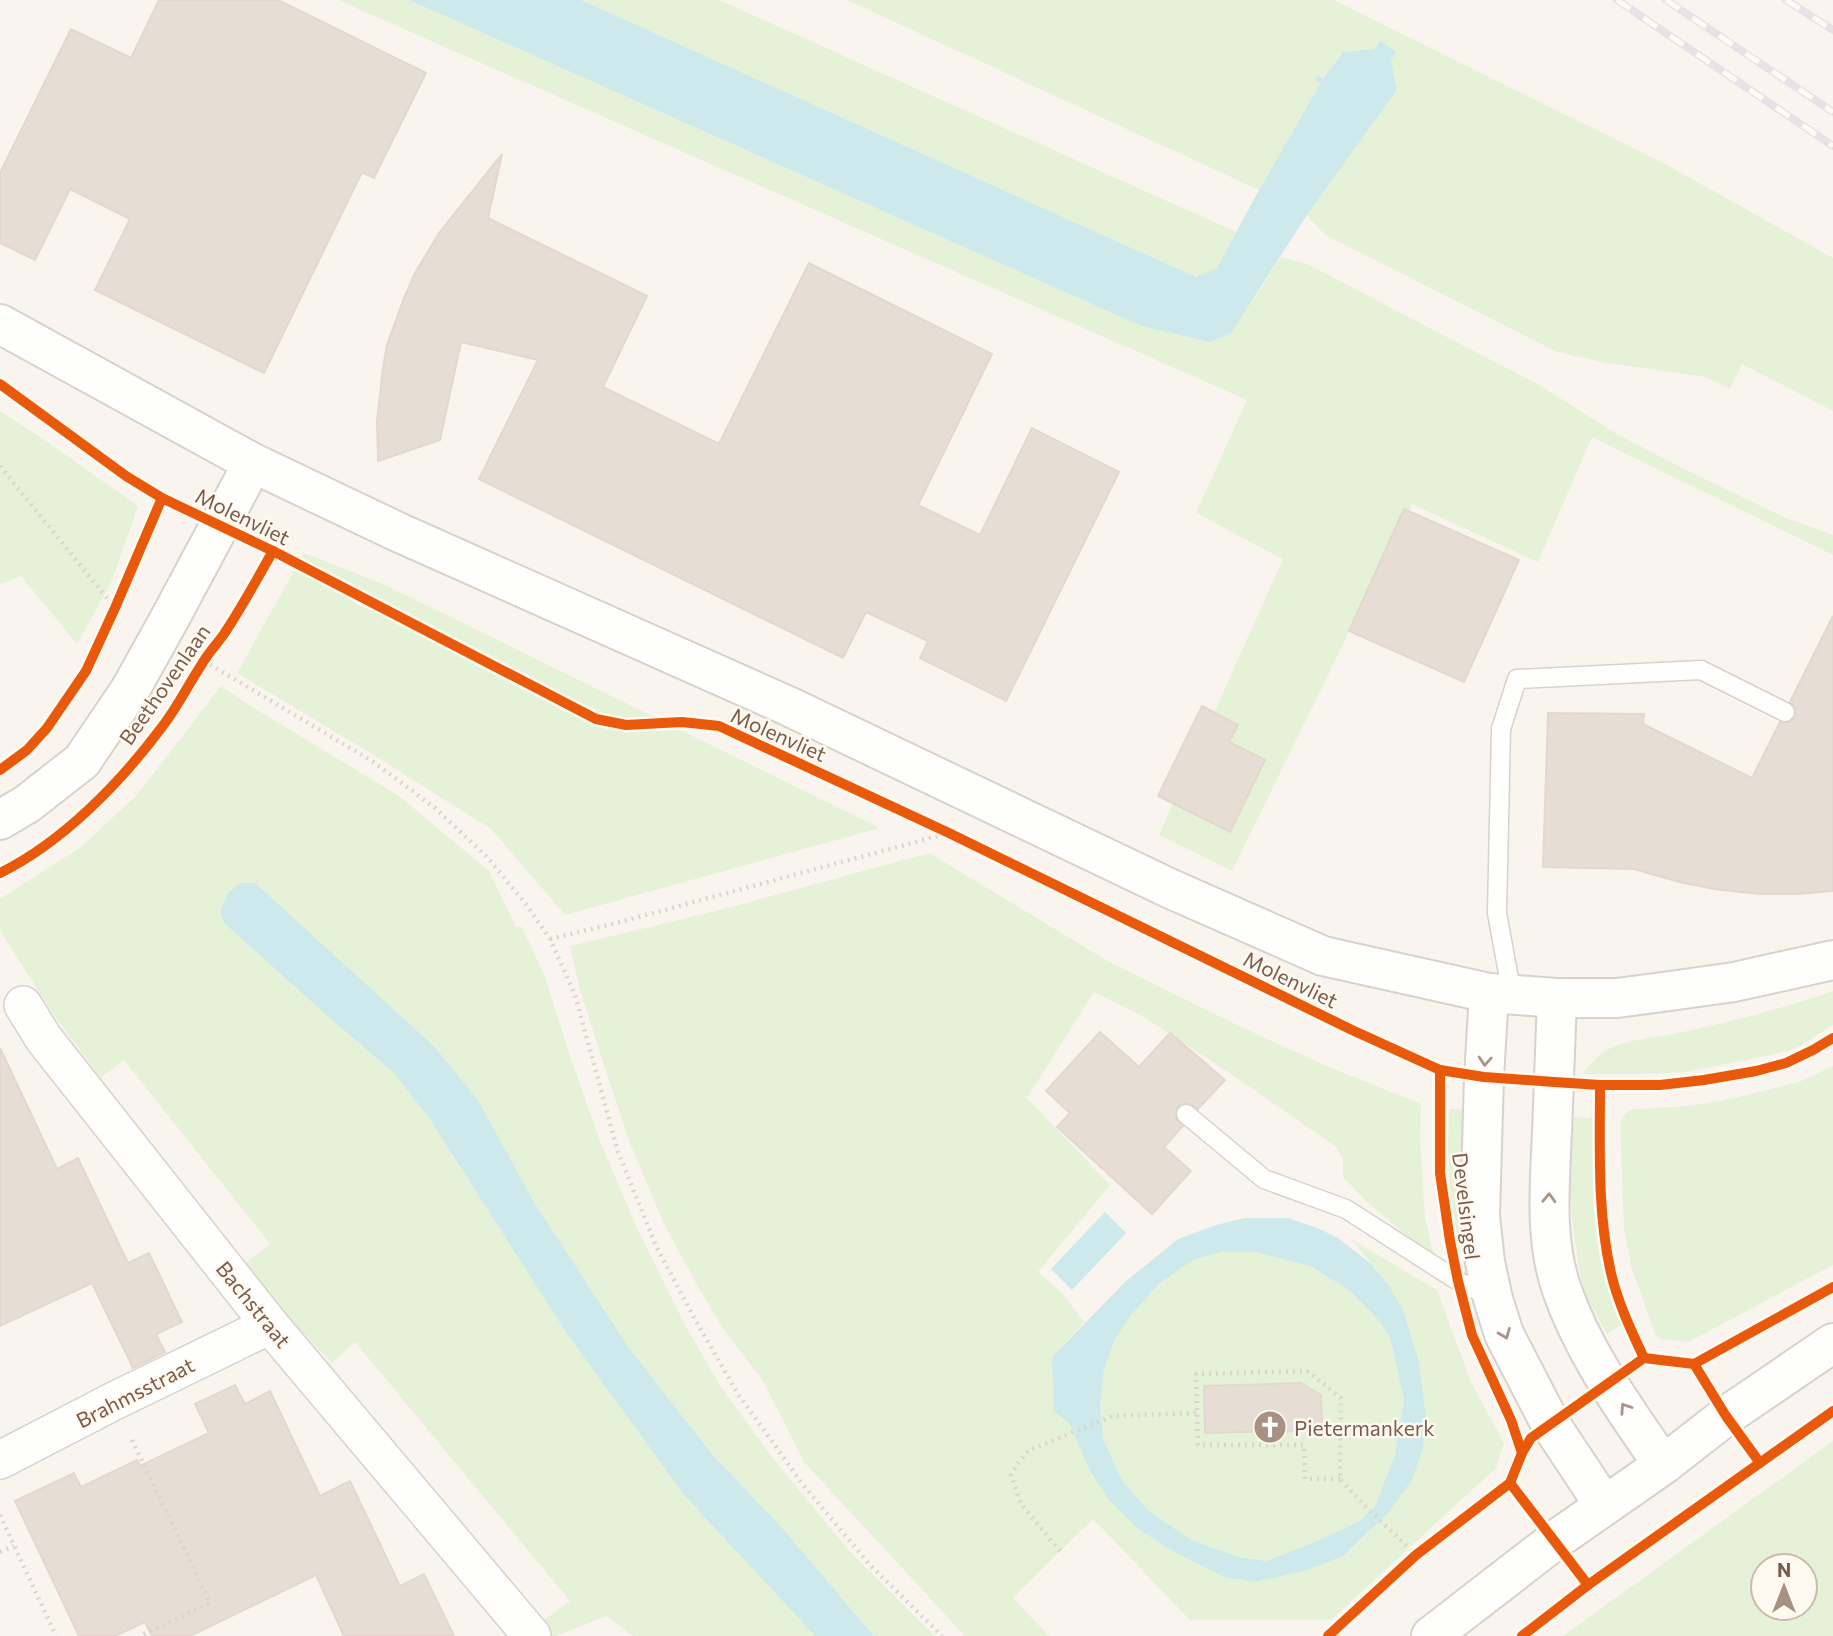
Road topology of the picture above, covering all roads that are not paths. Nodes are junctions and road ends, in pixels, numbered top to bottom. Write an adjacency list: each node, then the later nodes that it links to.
1 (0, 324): 2 (street, Molenvliet)
2 (253, 463): 4 (street, Beethovenlaan); 6 (street, Molenvliet)
3 (1786, 712): 6 (lane)
4 (0, 820)
5 (1833, 960): 7 (street)
6 (1501, 994): 7 (street, Molenvliet); 10 (street, Develsingel, one-way to 10)
7 (1557, 998): 14 (street, one-way to 7)
8 (23, 1005): 11 (street, Bachstraat)
9 (1186, 1114): 10 (lane)
10 (1493, 1299): 15 (street, Develsingel, one-way to 15)
11 (270, 1325): 13 (street, Brahmsstraat); 16 (street, Bachstraat)
12 (1833, 1343): 14 (street)
13 (0, 1460)
14 (1663, 1465): 15 (street)
15 (1604, 1505): 17 (street)
16 (532, 1636)
17 (1431, 1636)

